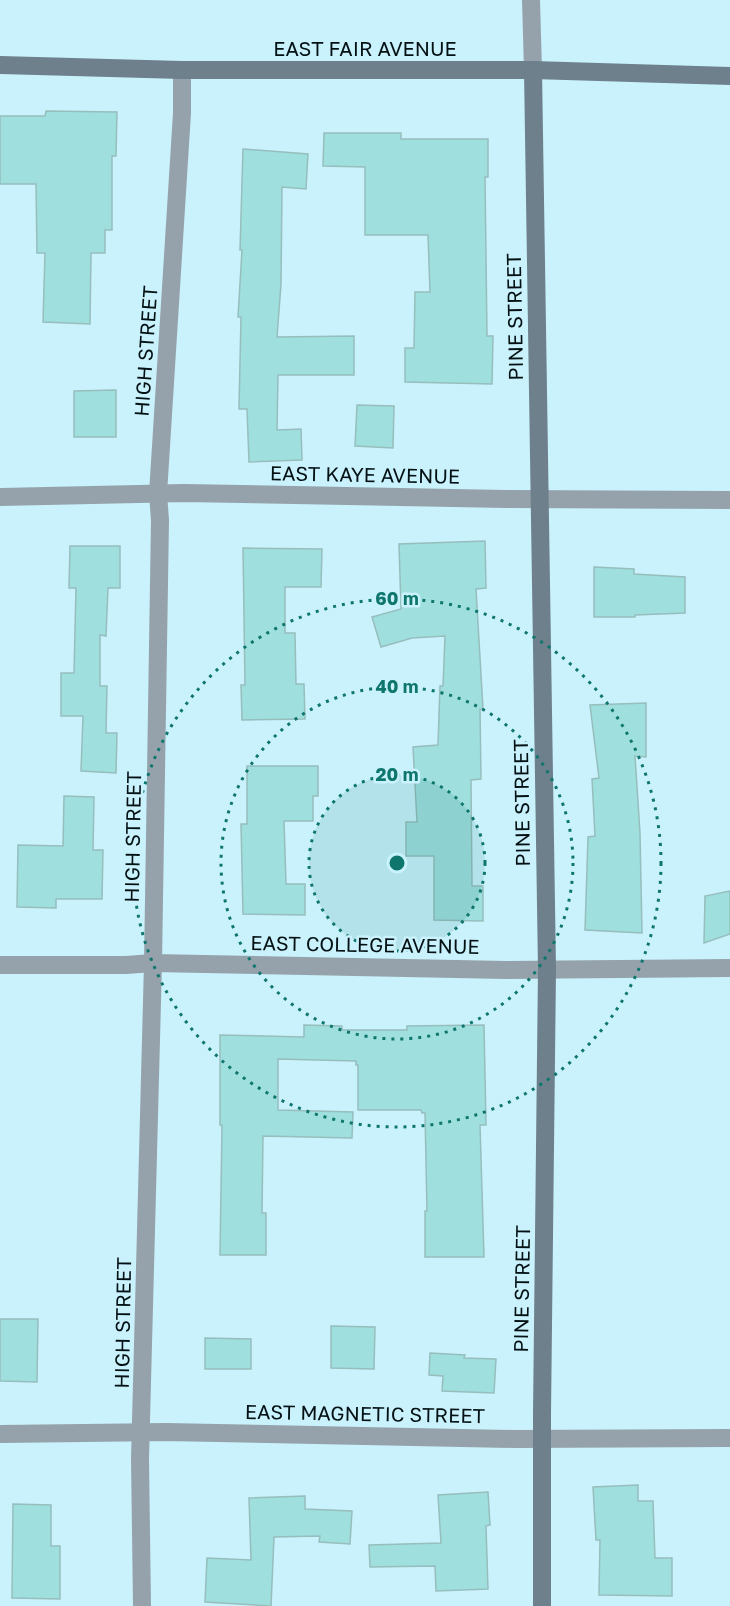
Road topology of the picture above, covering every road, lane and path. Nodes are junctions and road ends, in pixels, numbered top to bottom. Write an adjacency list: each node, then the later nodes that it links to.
1 (531, 0): 4 (street, PINE STREET)
2 (0, 65): 3 (street, EAST FAIR AVENUE)
3 (182, 70): 4 (street, EAST FAIR AVENUE); 6 (street, HIGH STREET)
4 (533, 70): 5 (street, EAST FAIR AVENUE); 8 (street, PINE STREET)
5 (730, 76)
6 (158, 494): 7 (street, EAST KAYE AVENUE); 8 (street, EAST KAYE AVENUE); 10 (street, HIGH STREET)
7 (0, 497)
8 (538, 499): 9 (street, EAST KAYE AVENUE); 13 (street, PINE STREET)
9 (730, 500)
10 (153, 963): 11 (street, EAST COLLEGE AVENUE); 13 (street, EAST COLLEGE AVENUE); 14 (street, HIGH STREET)
11 (0, 965)
12 (730, 968): 13 (street, EAST COLLEGE AVENUE)
13 (547, 969): 16 (street, PINE STREET)
14 (142, 1432): 15 (street, EAST MAGNETIC STREET); 16 (street, EAST MAGNETIC STREET); 18 (street, HIGH STREET)
15 (0, 1434)
16 (542, 1438): 17 (street, EAST MAGNETIC STREET); 19 (street, PINE STREET)
17 (730, 1438)
18 (142, 1606)
19 (542, 1606)

